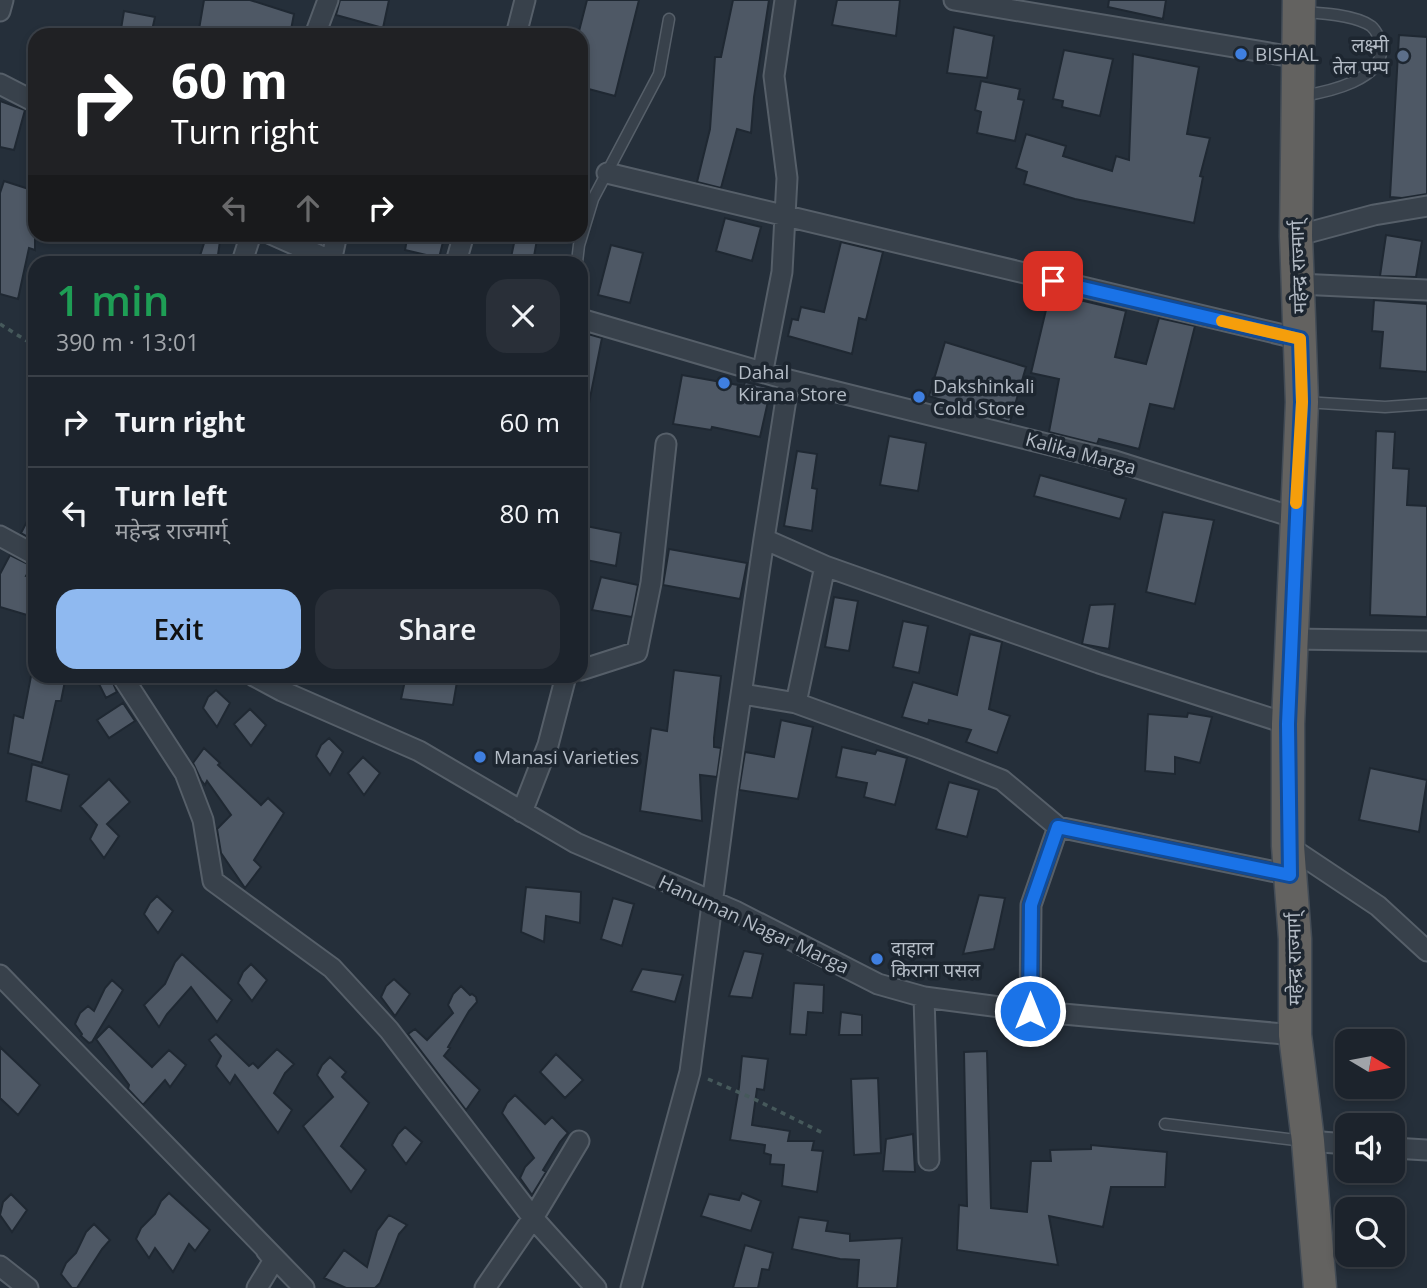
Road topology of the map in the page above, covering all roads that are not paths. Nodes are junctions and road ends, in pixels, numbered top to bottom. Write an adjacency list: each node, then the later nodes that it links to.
1 (3, 0): 7 (street)
2 (328, 0): 9 (street)
3 (525, 0): 10 (street)
4 (785, 0): 18 (street)
5 (954, 0): 11 (street)
6 (1299, 6): 11 (highway, महेन्द्र राज्मार्ग्); 13 (lane)
7 (0, 10)
8 (669, 19): 15 (lane)
9 (318, 28)
10 (518, 28)
11 (1299, 58): 13 (highway, महेन्द्र राज्मार्ग्)
12 (0, 84): 14 (street)
13 (1299, 96): 19 (highway, महेन्द्र राज्मार्ग्)
14 (28, 98)
15 (607, 173): 17 (lane); 18 (street)
16 (1427, 206): 19 (street)
17 (588, 215)
18 (785, 216): 25 (street); 26 (street)
19 (1296, 236): 22 (highway, महेन्द्र राज्मार्ग्)
20 (288, 242): 21 (street)
21 (319, 256)
22 (1298, 284): 23 (street); 25 (highway, महेन्द्र राज्मार्ग्)
23 (1427, 290)
24 (588, 321): 26 (street, Kalika Marga)
25 (1300, 339): 28 (highway, महेन्द्र राज्मार्ग्)
26 (763, 370): 27 (street, Kalika Marga)
27 (789, 380): 31 (street, Kalika Marga); 33 (street)
28 (1302, 402): 29 (lane); 31 (highway, महेन्द्र राज्मार्ग्)
29 (1427, 404)
30 (666, 444): 38 (street)
31 (1296, 518): 36 (highway, महेन्द्र राज्मार्ग्)
32 (0, 536): 34 (street)
33 (764, 539): 35 (street); 42 (street)
34 (28, 551)
35 (825, 566): 43 (street); 44 (street)
36 (1292, 639): 37 (street); 44 (highway, महेन्द्र राज्मार्ग्)
37 (1427, 641)
38 (588, 668)
39 (127, 683): 61 (street)
40 (267, 683): 45 (street, Hanuman Nagar Marga)
41 (564, 683): 45 (street)
42 (743, 694): 43 (street); 48 (street)
43 (796, 703): 46 (street)
44 (1288, 724): 47 (highway, महेन्द्र राज्मार्ग्)
45 (522, 812): 48 (street, Hanuman Nagar Marga)
46 (1058, 827): 47 (street); 52 (street)
47 (1289, 861): 49 (street); 53 (highway, महेन्द्र राज्मार्ग्)
48 (713, 901): 51 (street, Hanuman Nagar Marga); 69 (street)
49 (1427, 951)
50 (0, 975): 62 (street)
51 (924, 997): 52 (street, Hanuman Nagar Marga); 60 (street)
52 (1030, 1011): 53 (street, Hanuman Nagar Marga)
53 (1295, 1035): 56 (highway, महेन्द्र राज्मार्ग्)
54 (1166, 1124): 56 (lane)
55 (579, 1141): 61 (street)
56 (1308, 1141): 57 (street); 70 (highway, महेन्द्र राज्मार्ग्)
57 (1335, 1143)
58 (1405, 1148): 59 (street)
59 (1427, 1150)
60 (929, 1160)
61 (533, 1218): 67 (street); 68 (street)
62 (265, 1249): 65 (street); 66 (street)
63 (0, 1266): 64 (street)
64 (28, 1288)
65 (257, 1288)
66 (304, 1288)
67 (485, 1288)
68 (596, 1288)
69 (631, 1288)
70 (1321, 1288)

